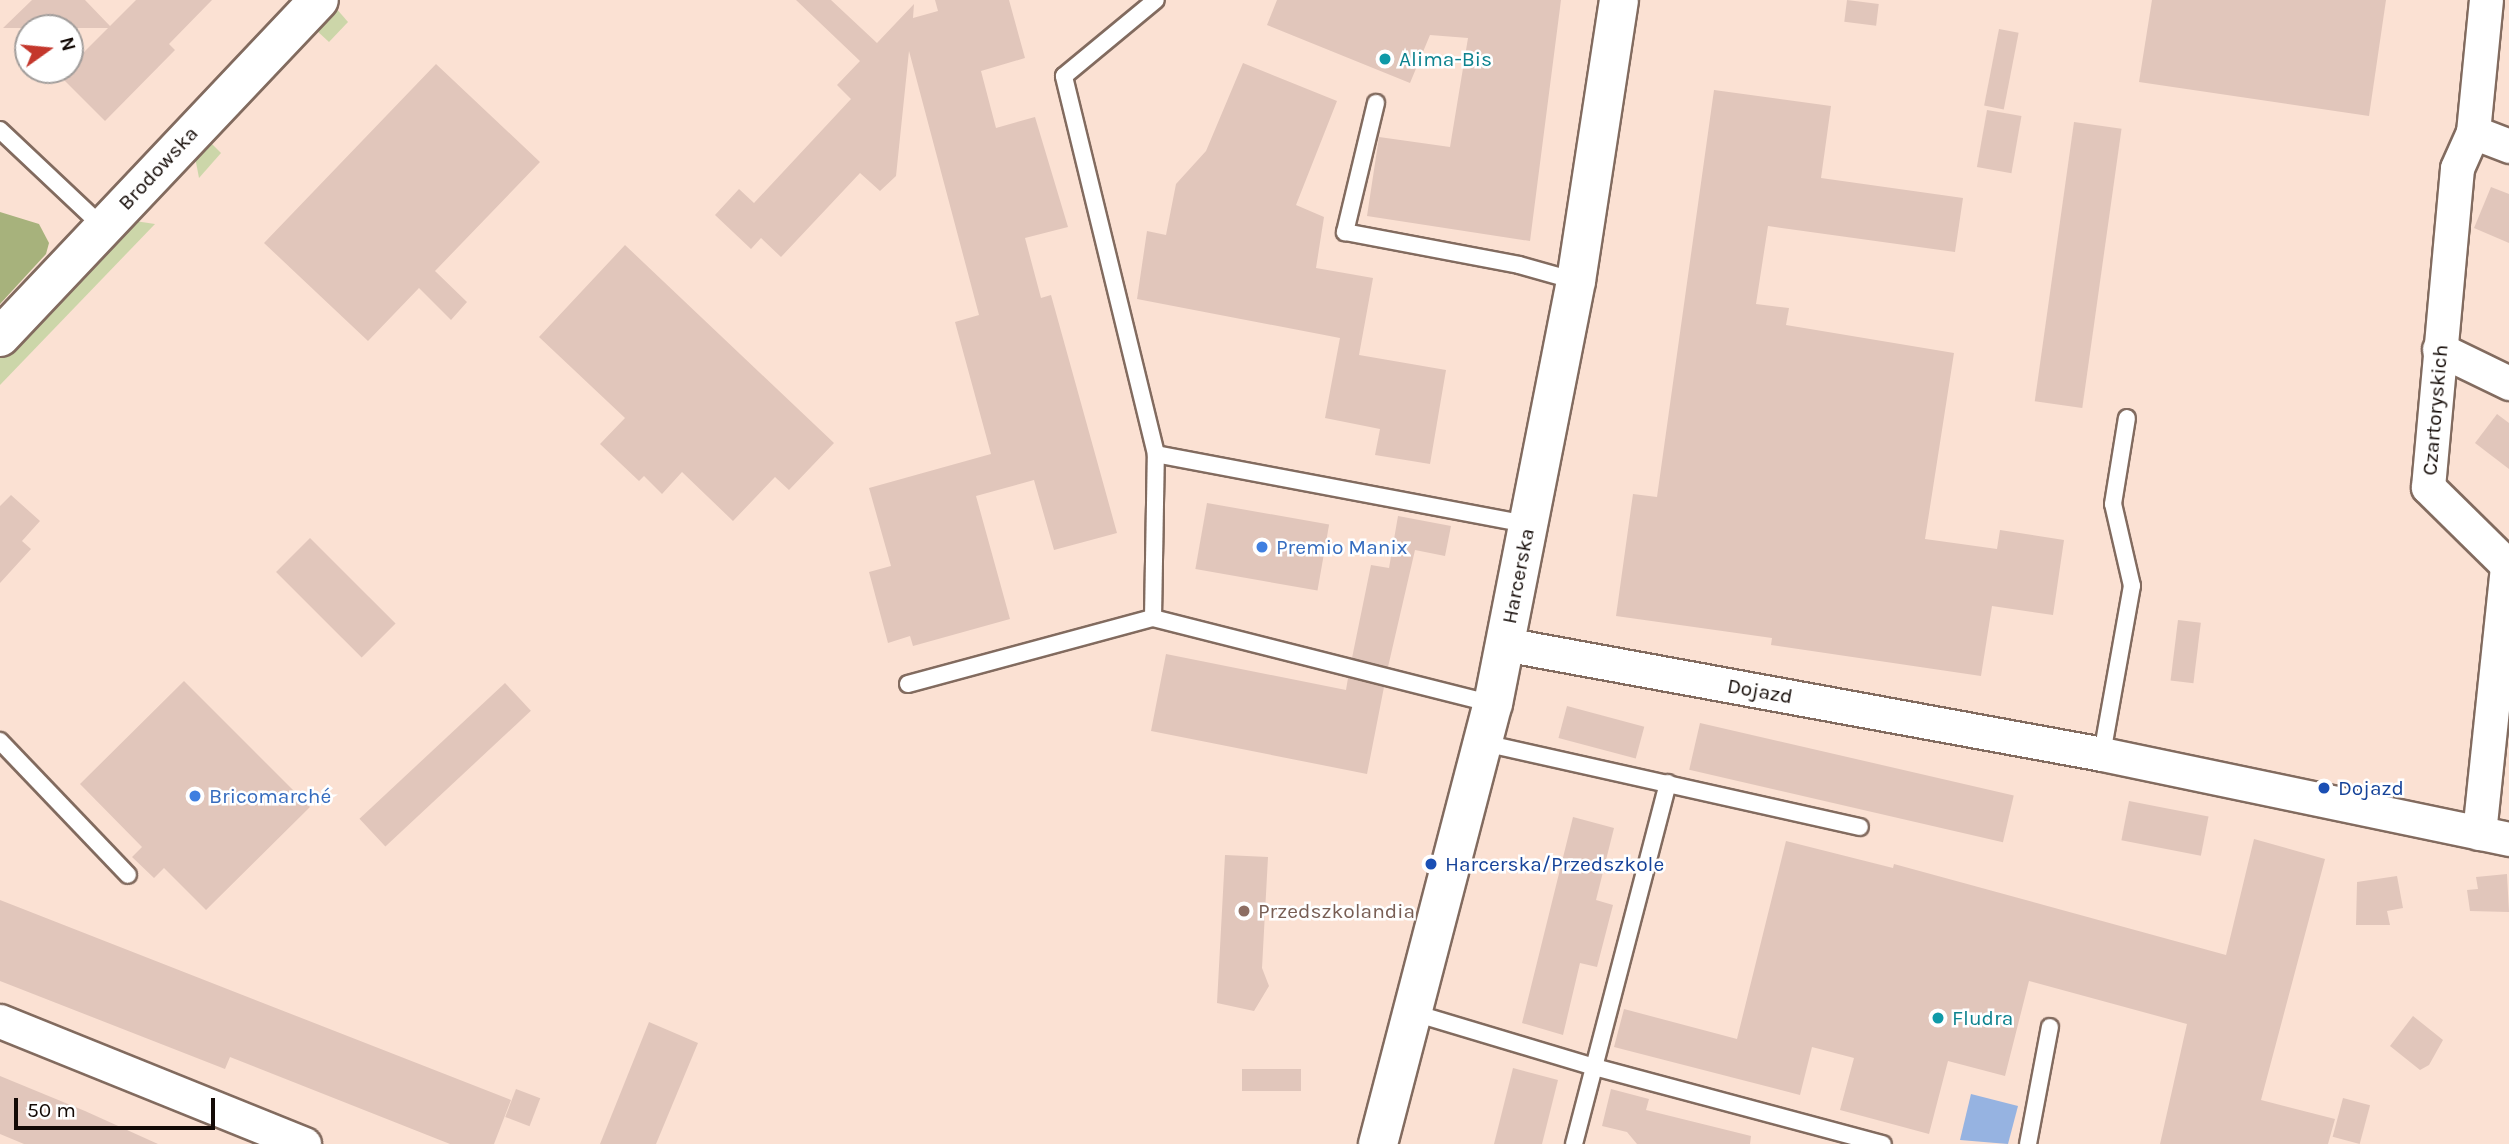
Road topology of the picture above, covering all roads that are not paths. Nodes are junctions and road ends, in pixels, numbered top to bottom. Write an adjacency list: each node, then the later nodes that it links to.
1 (318, 0): 9 (street, Brodowska)
2 (1156, 0): 15 (lane)
3 (1619, 0): 10 (street, Harcerska)
4 (2486, 0): 6 (street, Czartoryskich)
5 (1376, 103): 10 (lane)
6 (2473, 132): 8 (street); 12 (street, Czartoryskich)
7 (4, 141): 9 (lane)
8 (2509, 146)
9 (103, 227): 11 (street, Brodowska)
10 (1576, 281): 16 (street, Harcerska)
11 (0, 337)
12 (2440, 349): 13 (street); 19 (street, Czartoryskich)
13 (2509, 383)
14 (2127, 418): 24 (lane)
15 (1156, 454): 16 (lane); 17 (lane)
16 (1528, 524): 18 (street, Harcerska)
17 (1153, 618): 20 (lane); 21 (lane)
18 (1504, 644): 21 (street, Harcerska); 24 (street, Dojazd)
19 (2503, 661): 27 (street, Czartoryskich)
20 (908, 684)
21 (1493, 704): 23 (street, Harcerska)
22 (0, 741): 28 (lane)
23 (1483, 743): 25 (lane); 29 (street, Harcerska)
24 (2102, 754): 27 (street, Dojazd)
25 (1668, 783): 26 (lane); 32 (lane)
26 (1860, 827)
27 (2494, 836)
28 (128, 875)
29 (1414, 1013): 32 (lane); 34 (street, Harcerska)
30 (0, 1021): 33 (street)
31 (2050, 1027): 37 (lane)
32 (1591, 1066): 35 (lane); 36 (lane)
33 (304, 1144)
34 (1378, 1144)
35 (1574, 1144)
36 (1884, 1144)
37 (2028, 1144)

